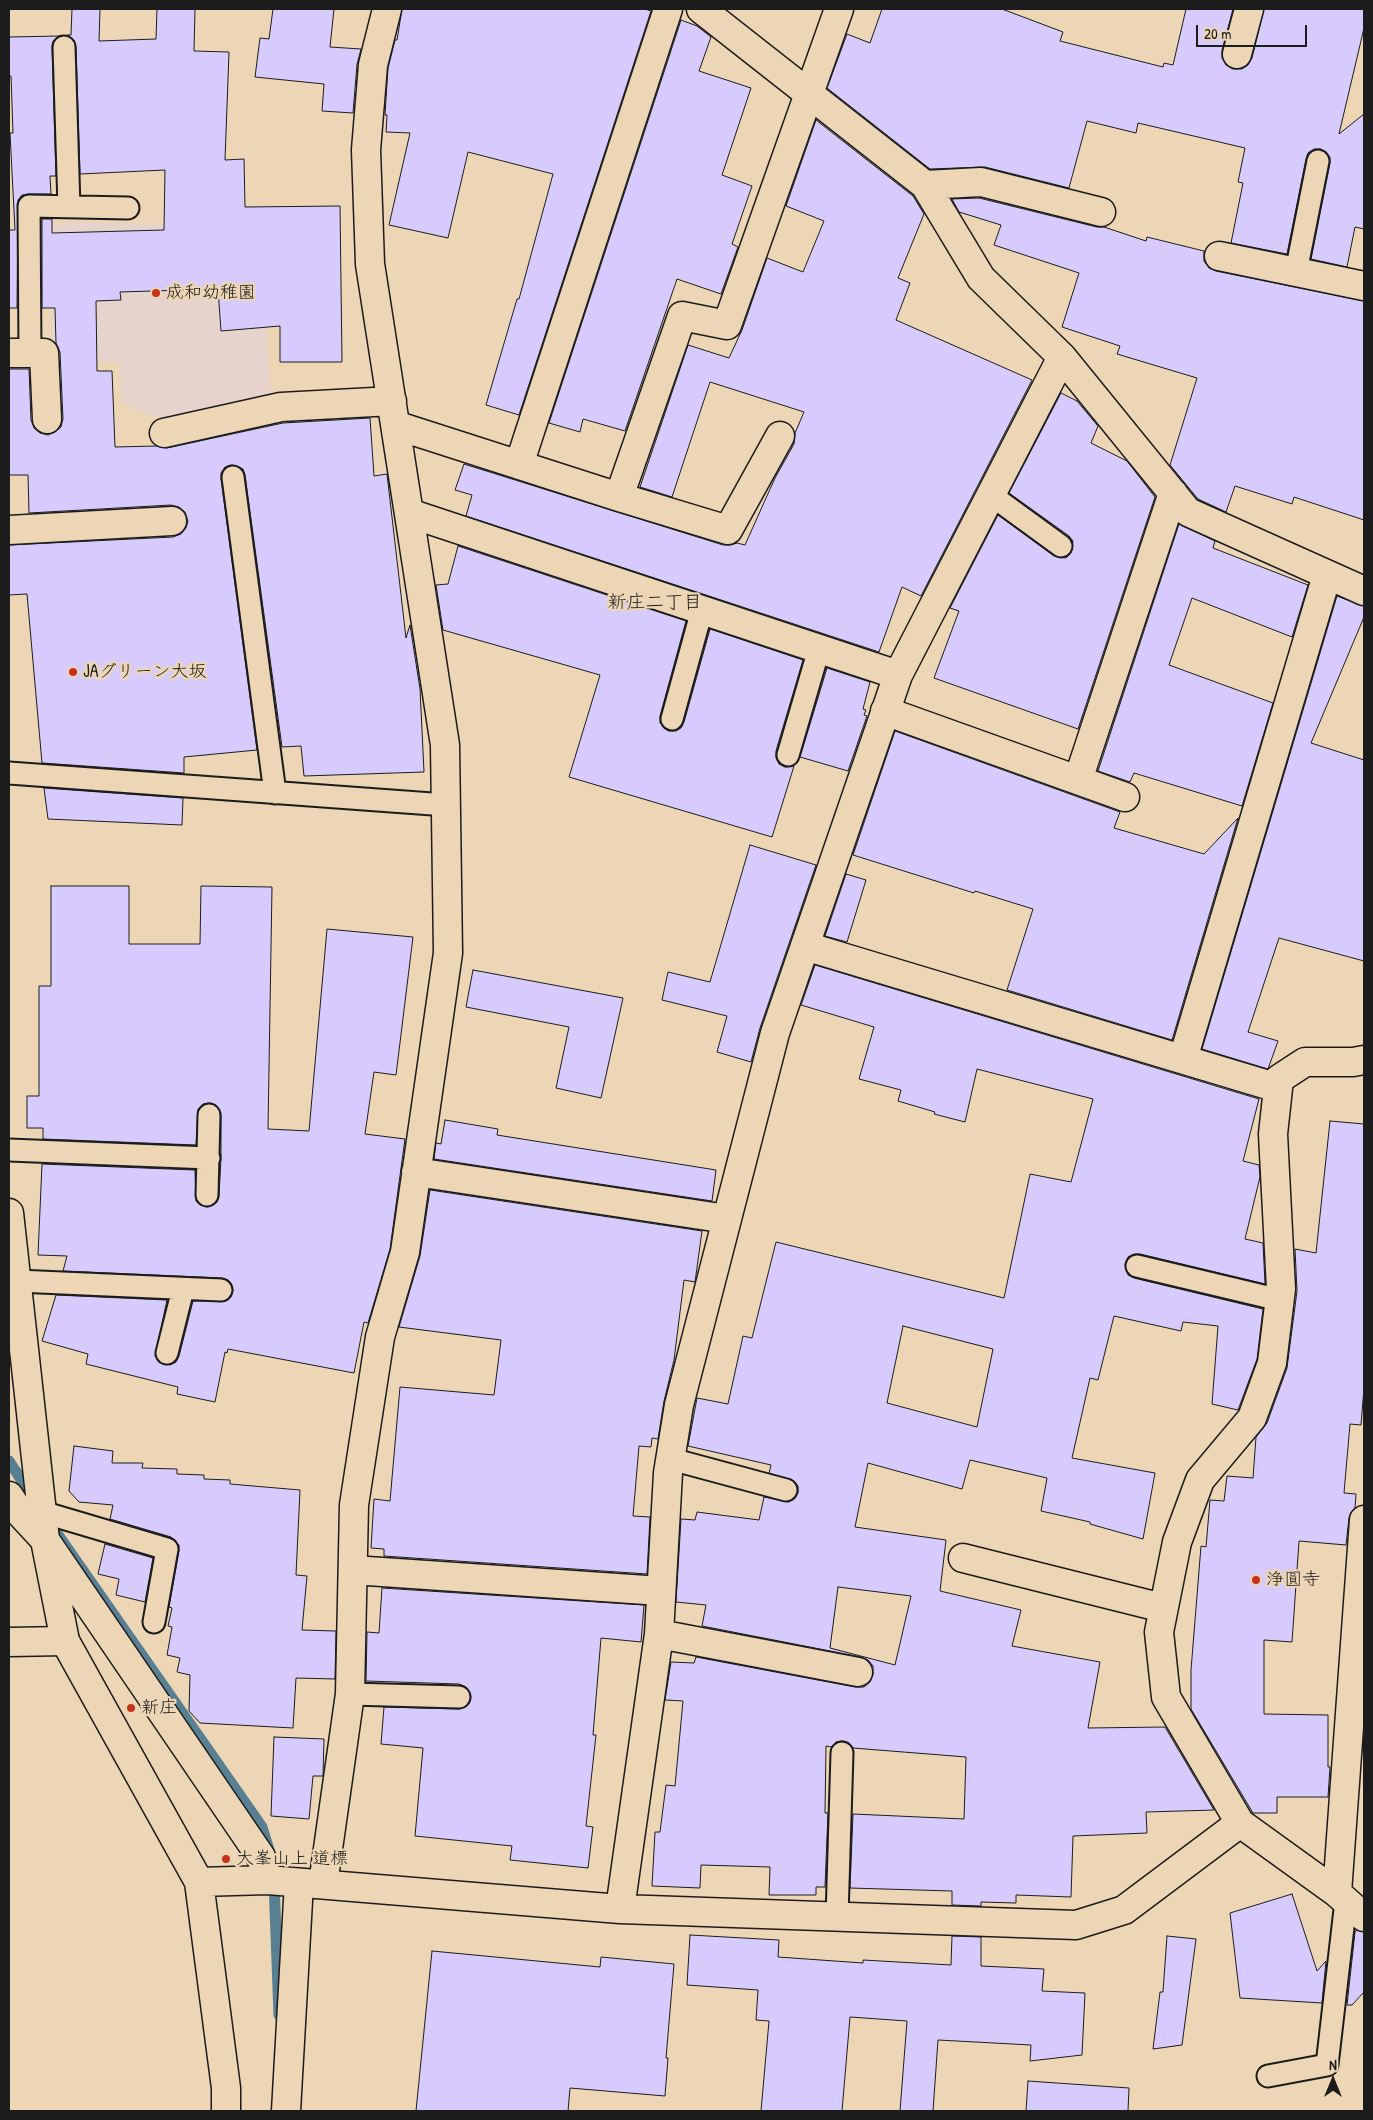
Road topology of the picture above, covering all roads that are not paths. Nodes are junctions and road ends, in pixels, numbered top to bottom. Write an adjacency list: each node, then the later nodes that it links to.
1 (387, 9): 19 (street)
2 (668, 9): 23 (street)
3 (701, 9): 8 (street)
4 (839, 9): 8 (street)
5 (1249, 9): 7 (street)
6 (64, 47): 11 (lane)
7 (1237, 54)
8 (810, 94): 10 (street); 27 (street)
9 (1318, 161): 15 (lane)
10 (925, 185): 13 (street); 18 (street)
11 (69, 207): 12 (lane); 17 (lane)
12 (128, 208)
13 (1101, 212)
14 (1219, 256): 15 (street)
15 (1296, 272): 16 (street)
16 (1364, 286)
17 (20, 353): 20 (street)
18 (1062, 357): 25 (street); 26 (street)
19 (394, 413): 21 (street); 23 (street); 28 (street)
20 (47, 419)
21 (164, 432)
22 (780, 436): 27 (street)
23 (519, 465): 27 (street)
24 (233, 477): 42 (lane)
25 (1173, 493): 32 (street); 41 (street)
26 (991, 495): 31 (lane); 36 (street)
27 (620, 498)
28 (409, 513): 34 (street); 44 (street)
29 (172, 521): 30 (street)
30 (9, 530)
31 (1061, 546)
32 (1327, 575): 33 (street); 46 (street)
33 (1364, 591)
34 (702, 610): 35 (street); 38 (lane)
35 (819, 649): 36 (street); 39 (lane)
36 (898, 676): 37 (street)
37 (886, 711): 41 (street); 45 (street)
38 (672, 719)
39 (788, 755)
40 (9, 773): 42 (lane)
41 (1078, 780): 43 (street)
42 (275, 793): 44 (lane)
43 (1125, 797)
44 (446, 805): 52 (street)
45 (805, 946): 46 (street); 55 (street)
46 (1183, 1059): 48 (street)
47 (1364, 1060): 48 (street)
48 (1278, 1088): 60 (street)
49 (210, 1115): 51 (lane)
50 (9, 1150): 51 (lane)
51 (209, 1158): 53 (lane)
52 (416, 1172): 55 (street); 69 (street)
53 (207, 1195)
54 (9, 1213): 57 (street)
55 (727, 1219): 62 (street)
56 (1137, 1266): 60 (lane)
57 (16, 1281): 58 (lane); 65 (street)
58 (183, 1289): 59 (lane); 61 (lane)
59 (221, 1290)
60 (1280, 1300): 71 (street)
61 (167, 1353)
62 (670, 1459): 63 (lane); 70 (street)
63 (786, 1490)
64 (9, 1496): 67 (street)
65 (42, 1512): 67 (street); 72 (lane)
66 (1364, 1520): 84 (street)
67 (45, 1540): 74 (street); 81 (street)
68 (962, 1558): 71 (street)
69 (353, 1570): 70 (street); 77 (street)
70 (661, 1591): 73 (street)
71 (1163, 1608): 80 (street)
72 (154, 1622)
73 (659, 1634): 76 (street); 85 (street)
74 (65, 1641): 75 (street); 82 (street)
75 (9, 1642)
76 (858, 1672)
77 (350, 1694): 78 (lane); 83 (street)
78 (459, 1697)
79 (842, 1754): 86 (lane)
80 (1240, 1823): 84 (street); 86 (street)
81 (268, 1880): 82 (street); 83 (street)
82 (199, 1882): 88 (street)
83 (311, 1883): 85 (street); 89 (street)
84 (1349, 1904): 87 (lane)
85 (620, 1909): 86 (street)
86 (838, 1917)
87 (1268, 2076)
88 (226, 2111)
89 (286, 2111)

